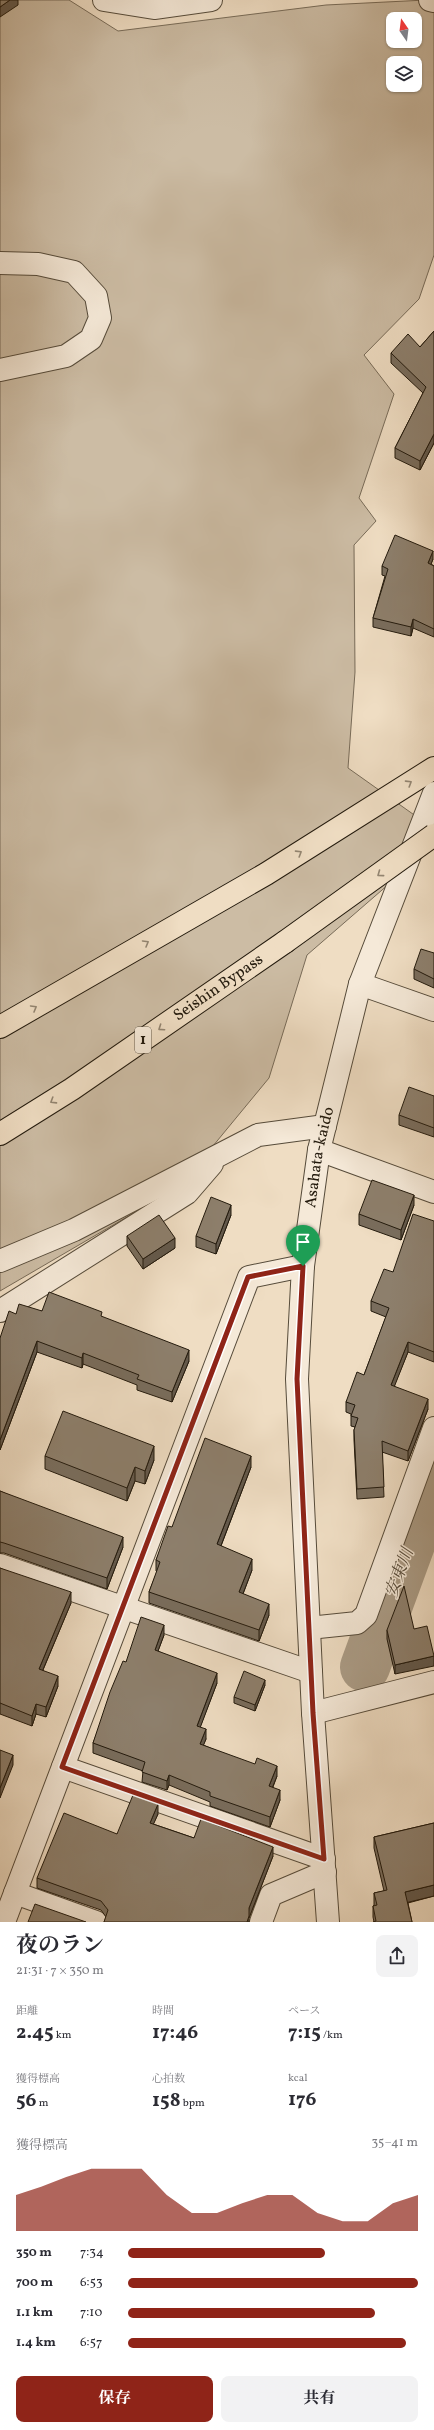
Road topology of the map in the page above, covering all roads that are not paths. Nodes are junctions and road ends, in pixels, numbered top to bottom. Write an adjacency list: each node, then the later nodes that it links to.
1 (104, 0): 2 (street)
2 (211, 0)
3 (430, 0): 4 (street)
4 (434, 1)
5 (0, 264): 6 (street)
6 (0, 370)
7 (434, 768): 12 (highway, one-way to 7)
8 (434, 793): 10 (street, Asahata-kaido)
9 (434, 835): 14 (highway, Seishin Bypass / 1, one-way to 14, bridge)
10 (360, 984): 11 (street); 13 (street, Asahata-kaido)
11 (434, 1010)
12 (0, 1027)
13 (325, 1126): 15 (street, Asahata-kaido); 16 (street)
14 (0, 1134)
15 (320, 1150): 17 (street); 19 (street, Asahata-kaido)
16 (219, 1155): 18 (street); 20 (street)
17 (434, 1192)
18 (0, 1261)
19 (303, 1266): 23 (street); 24 (street, Asahata-kaido)
20 (0, 1312)
21 (434, 1428): 24 (street)
22 (0, 1565): 23 (street)
23 (123, 1608): 25 (street); 28 (street)
24 (309, 1628): 25 (street, Asahata-kaido)
25 (311, 1672): 27 (street, Asahata-kaido)
26 (434, 1682): 27 (street)
27 (313, 1713): 29 (street, Asahata-kaido)
28 (62, 1767): 29 (street); 30 (street)
29 (324, 1865): 33 (street); 34 (street, Asahata-kaido)
30 (15, 1893): 31 (street); 32 (street)
31 (4, 1922)
32 (96, 1922)
33 (261, 1922)
34 (328, 1922)

